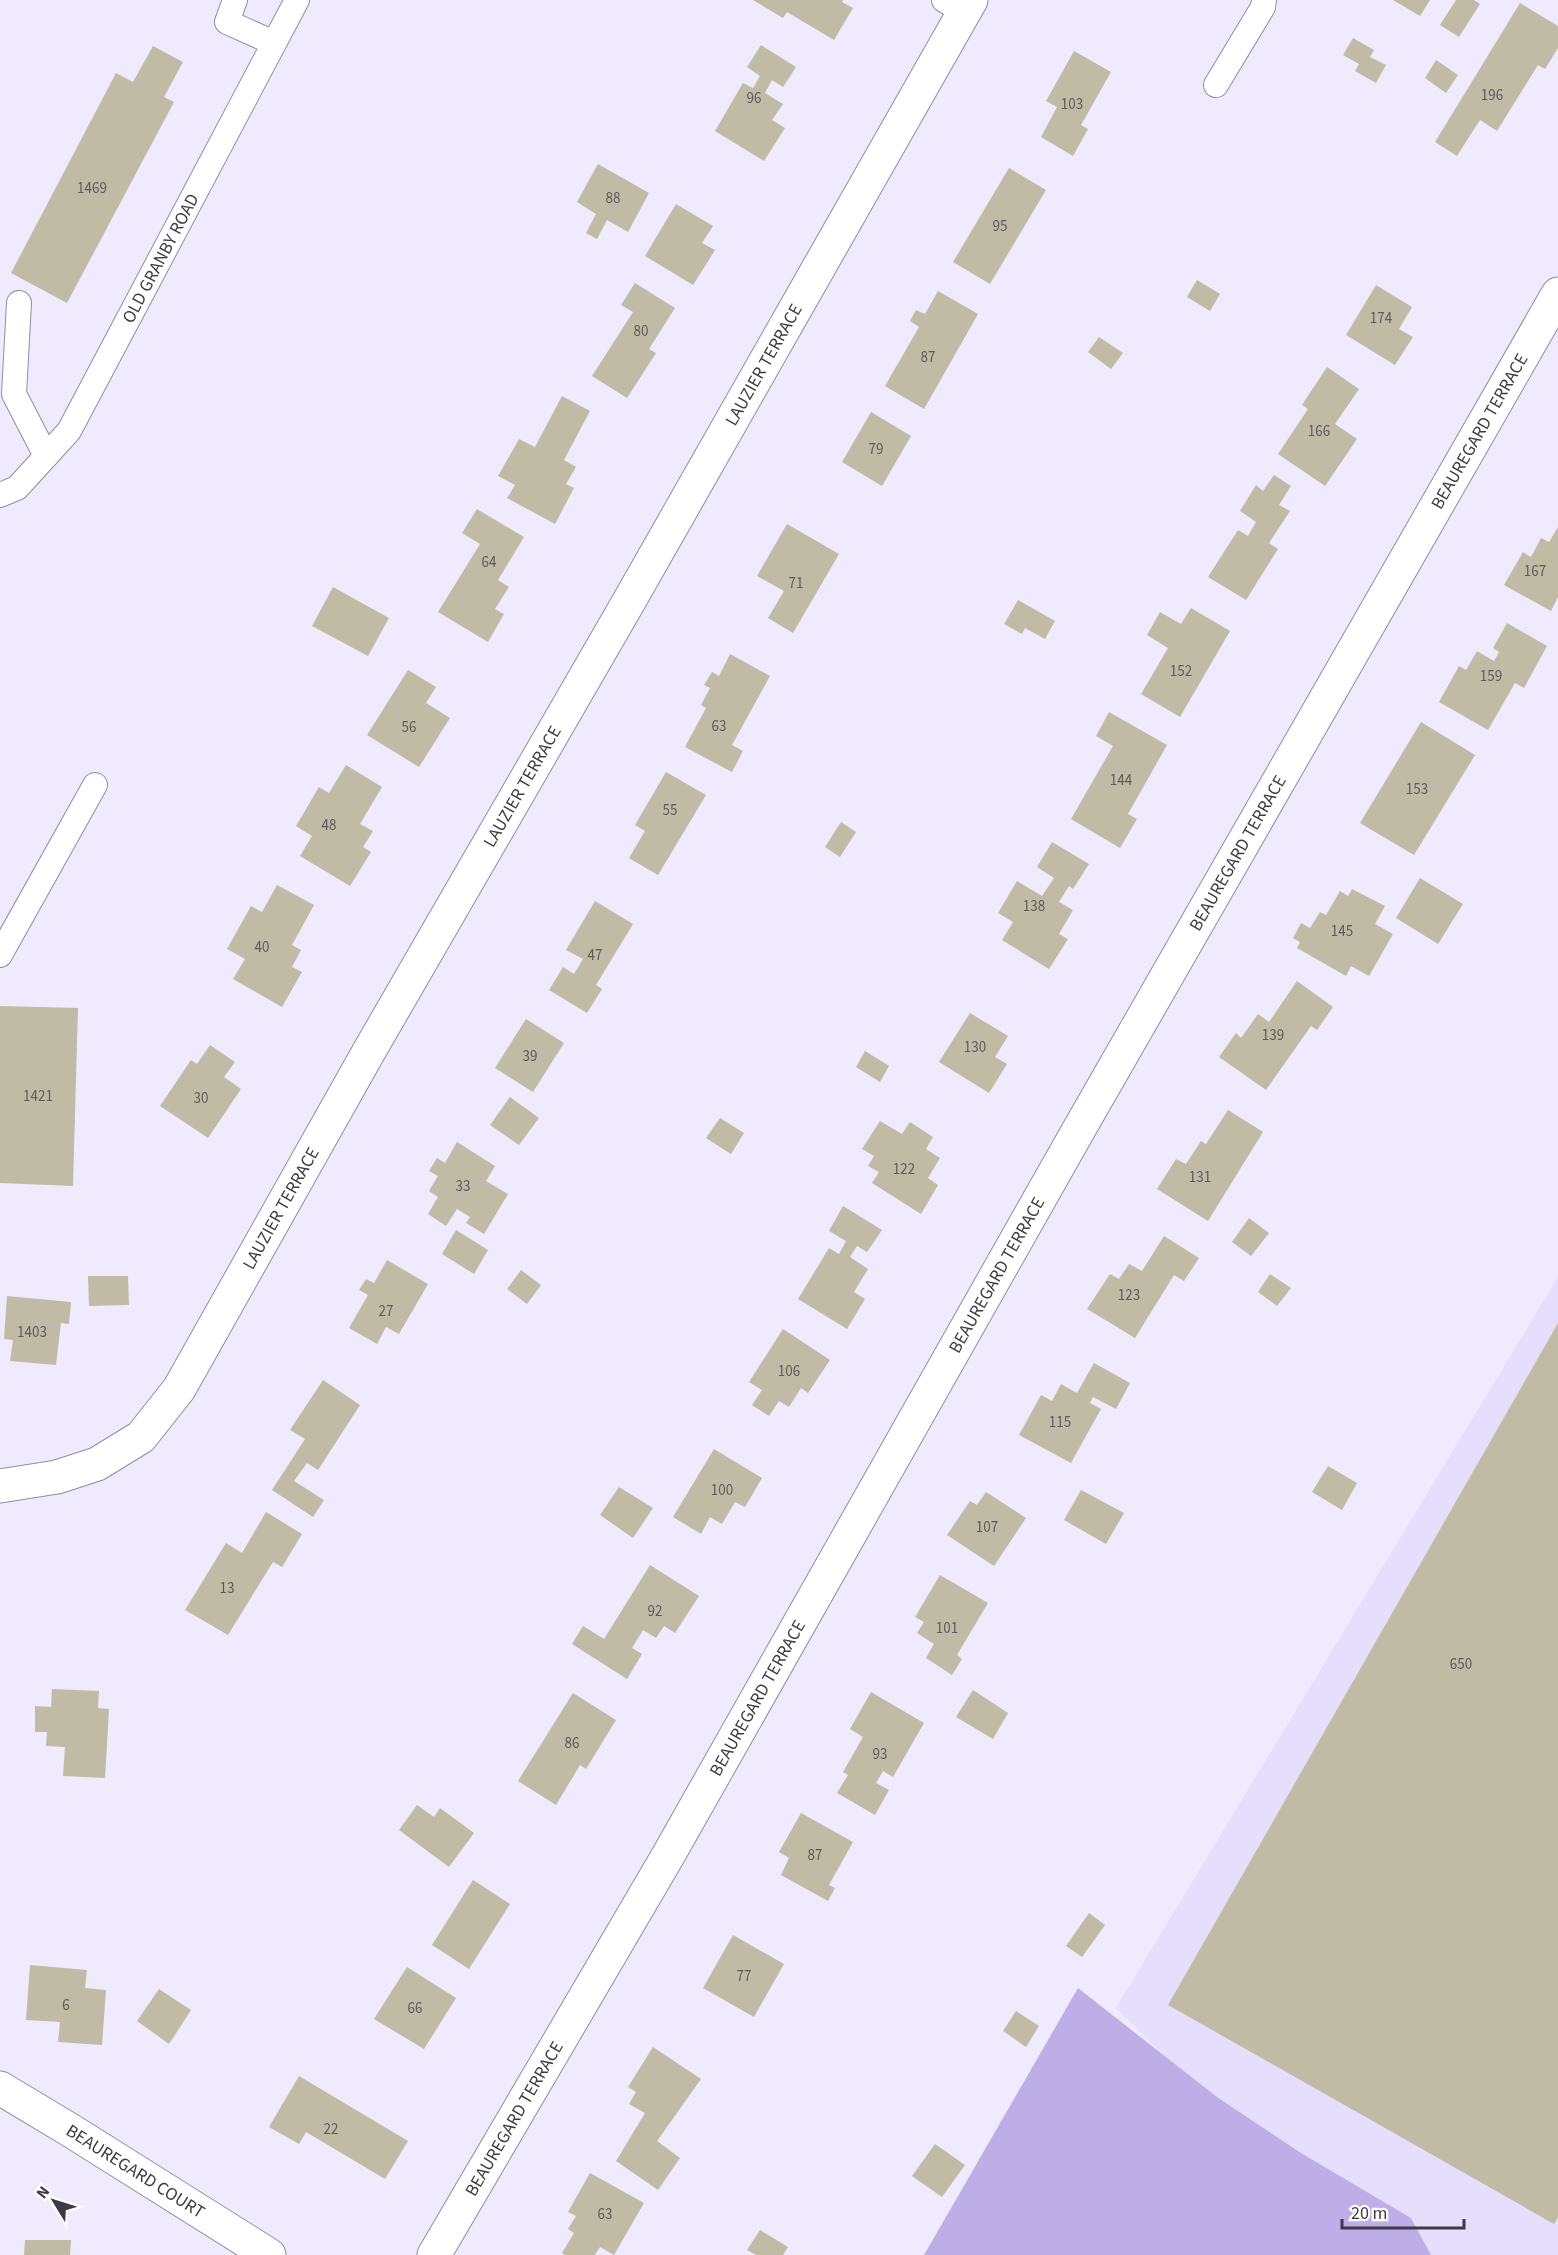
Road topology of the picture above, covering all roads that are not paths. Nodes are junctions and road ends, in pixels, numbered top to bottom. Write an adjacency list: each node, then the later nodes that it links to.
1 (235, 0): 5 (lane)
2 (297, 0): 5 (lane, OLD GRANBY ROAD)
3 (1264, 0): 6 (lane)
4 (960, 4): 13 (street, LAUZIER TERRACE)
5 (274, 43): 9 (lane, OLD GRANBY ROAD)
6 (1216, 85)
7 (1558, 294): 16 (street, BEAUREGARD TERRACE)
8 (19, 303): 9 (lane)
9 (46, 456): 10 (lane, OLD GRANBY ROAD)
10 (0, 495)
11 (95, 785): 12 (lane)
12 (0, 955)
13 (0, 1486)
14 (0, 2088): 15 (street, BEAUREGARD COURT)
15 (269, 2255)
16 (434, 2255)

